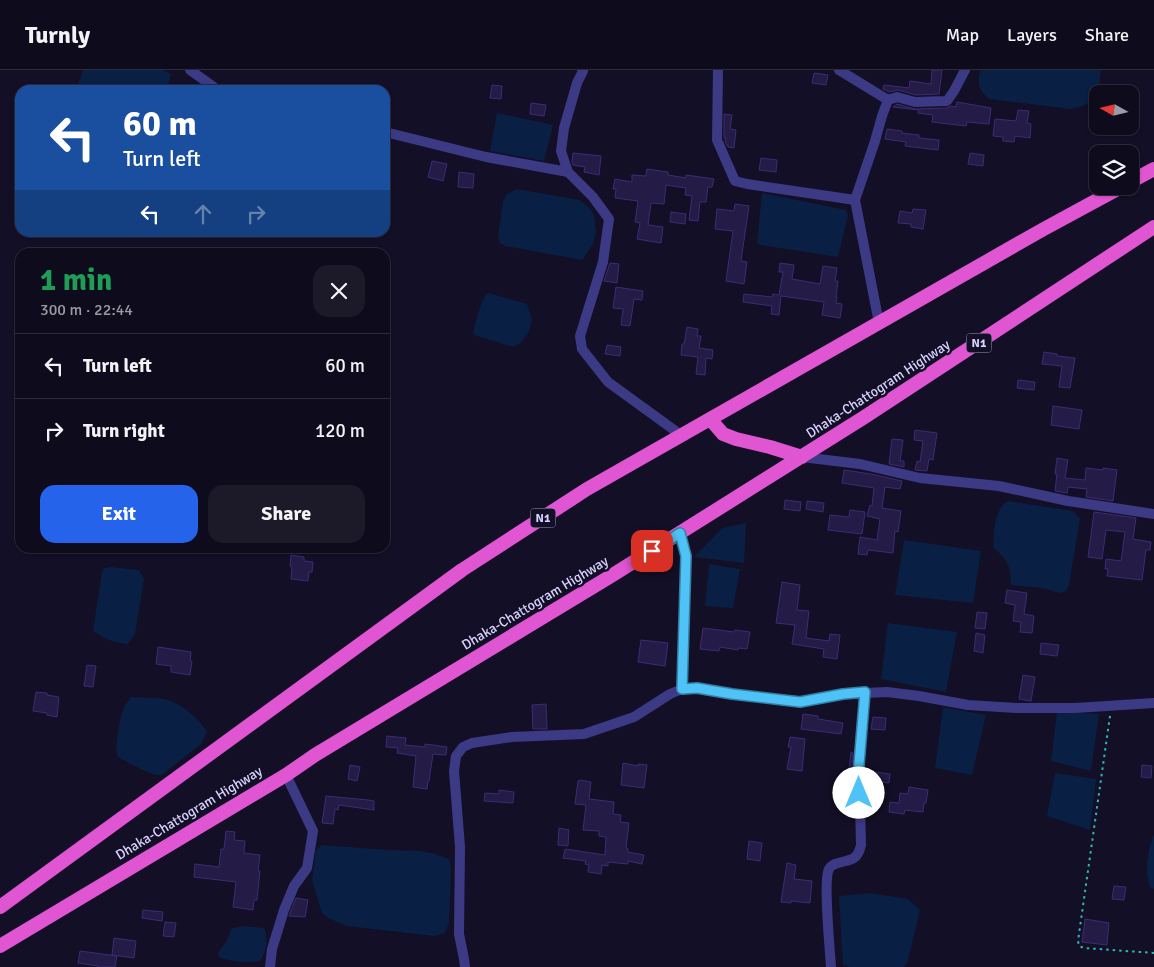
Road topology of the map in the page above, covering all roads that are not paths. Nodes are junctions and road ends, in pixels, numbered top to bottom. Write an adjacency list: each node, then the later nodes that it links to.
1 (190, 70): 6 (street)
2 (582, 70): 10 (street)
3 (718, 70): 13 (street)
4 (839, 70): 7 (street)
5 (965, 70): 7 (street)
6 (211, 85)
7 (888, 100): 13 (street)
8 (390, 133): 10 (street)
9 (1154, 169): 11 (highway)
10 (568, 172): 17 (street)
11 (1139, 177)
12 (1107, 195): 15 (highway, Dhaka-Chattogram Highway / N1)
13 (854, 200): 15 (street)
14 (1154, 227): 18 (highway, Dhaka-Chattogram Highway / N1)
15 (879, 323): 16 (highway, Dhaka-Chattogram Highway / N1)
16 (710, 419): 17 (highway, Dhaka-Chattogram Highway / N1); 18 (highway)
17 (681, 435): 25 (highway, Dhaka-Chattogram Highway / N1)
18 (802, 456): 19 (street); 20 (highway, Dhaka-Chattogram Highway / N1)
19 (1154, 514)
20 (680, 533): 21 (street); 24 (highway, Dhaka-Chattogram Highway / N1)
21 (682, 689): 22 (street); 28 (street)
22 (865, 692): 23 (street); 29 (street)
23 (1154, 703)
24 (286, 775): 26 (highway, Dhaka-Chattogram Highway / N1); 27 (street)
25 (0, 907)
26 (0, 946)
27 (270, 967)
28 (464, 967)
29 (831, 967)

